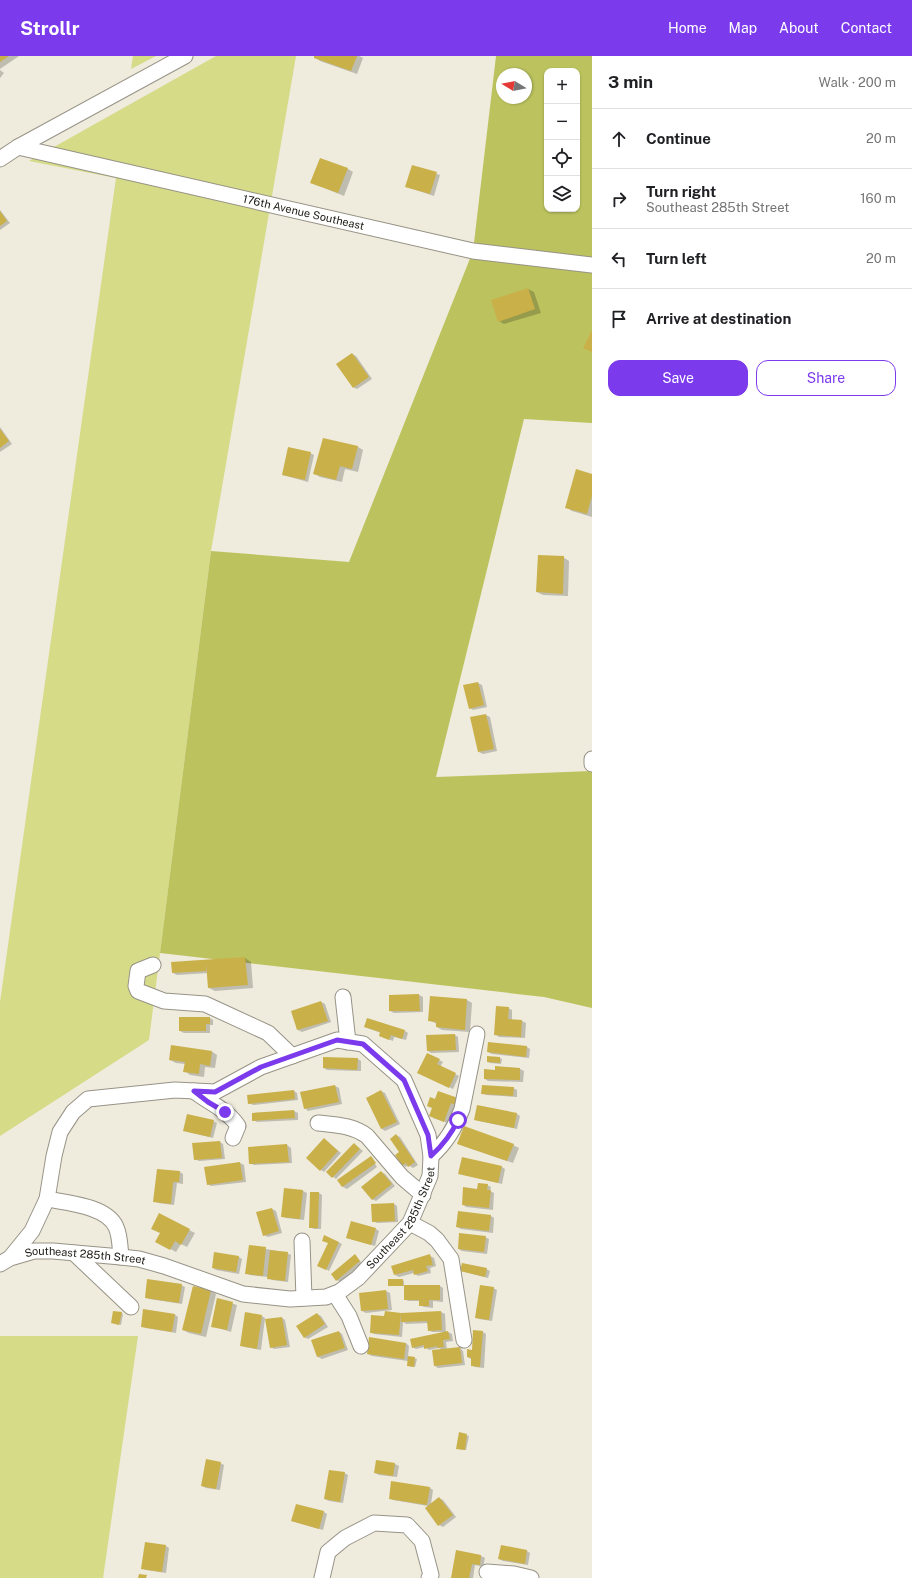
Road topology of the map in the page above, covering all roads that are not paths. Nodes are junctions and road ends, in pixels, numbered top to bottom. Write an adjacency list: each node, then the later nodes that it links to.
1 (185, 56): 2 (street)
2 (18, 147): 3 (street); 4 (street, 176th Avenue Southeast)
3 (0, 159)
4 (592, 265)
5 (153, 965): 9 (street)
6 (343, 997): 8 (street)
7 (476, 1034): 13 (street)
8 (348, 1042): 9 (street, Southeast 285th Street); 13 (street, Southeast 285th Street)
9 (292, 1056): 10 (street, Southeast 285th Street)
10 (194, 1091): 12 (street); 15 (street, Southeast 285th Street)
11 (318, 1123): 14 (street)
12 (233, 1138)
13 (431, 1156): 14 (street, Southeast 285th Street)
14 (423, 1195): 16 (street, Southeast 285th Street)
15 (47, 1200): 19 (street); 20 (street, Southeast 285th Street)
16 (410, 1223): 21 (street, Southeast 285th Street); 24 (street)
17 (302, 1241): 22 (street)
18 (74, 1253): 19 (street, Southeast 285th Street); 20 (street, Southeast 285th Street); 23 (street)
19 (121, 1257): 22 (street, Southeast 285th Street)
20 (5, 1261)
21 (335, 1294): 22 (street, Southeast 285th Street); 25 (street)
22 (304, 1298)
23 (131, 1307)
24 (464, 1340)
25 (361, 1346)
26 (487, 1572): 29 (street)
27 (322, 1578): 28 (street)
28 (429, 1578)
29 (531, 1578)

